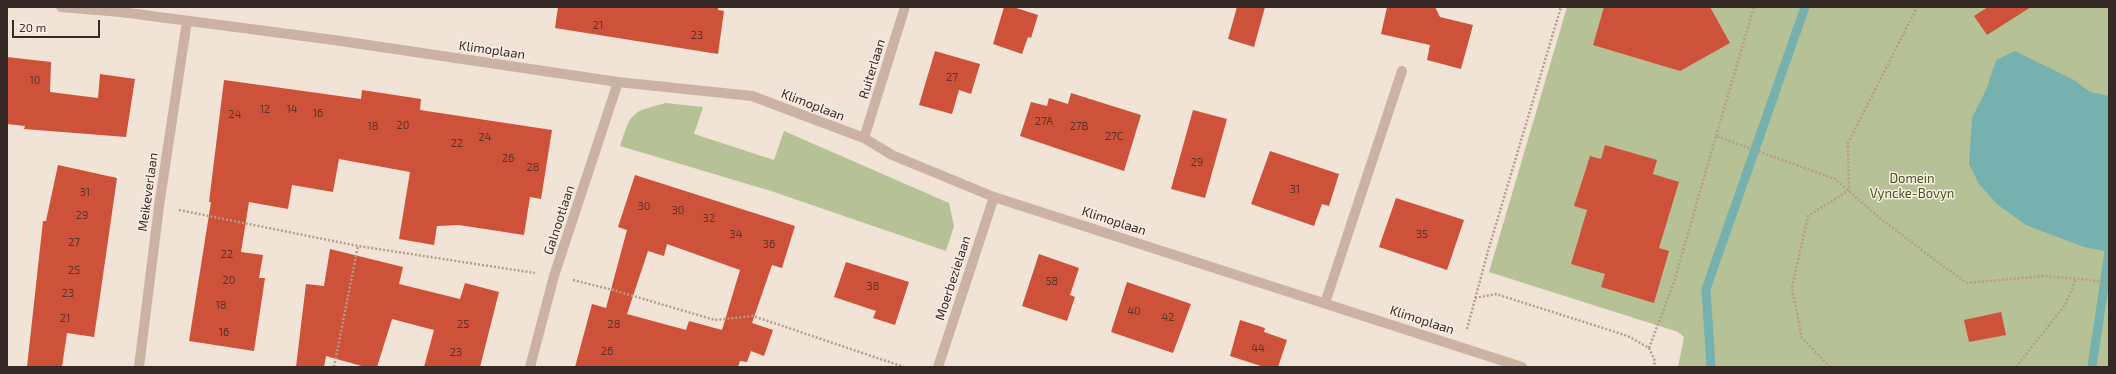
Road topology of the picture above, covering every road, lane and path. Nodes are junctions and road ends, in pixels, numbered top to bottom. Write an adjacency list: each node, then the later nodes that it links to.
1 (61, 7): 6 (street, Klimoplaan)
2 (905, 7): 10 (street, Ruiterlaan)
3 (1561, 7): 18 (path)
4 (1754, 7): 9 (path)
5 (1917, 7): 11 (path)
6 (187, 21): 8 (street, Klimoplaan); 13 (street, Meikeverlaan)
7 (1402, 71): 19 (street)
8 (618, 82): 10 (street, Klimoplaan); 15 (street, Galnootlaan)
9 (1716, 136): 11 (path); 21 (path)
10 (864, 138): 12 (street, Klimoplaan)
11 (1849, 190): 16 (path); 29 (path)
12 (994, 197): 19 (street, Klimoplaan); 26 (street, Moerbezielaan)
13 (159, 206): 14 (path); 22 (street, Meikeverlaan)
14 (358, 246): 15 (path); 23 (path)
15 (554, 276): 24 (street, Galnootlaan); 25 (path)
16 (2076, 278): 17 (path); 30 (path)
17 (2109, 285)
18 (1475, 298): 20 (path); 21 (path)
19 (1325, 303): 20 (street, Klimoplaan)
20 (1462, 347): 27 (street, Klimoplaan)
21 (1649, 348): 28 (path)
22 (139, 367)
23 (334, 367)
24 (530, 367)
25 (904, 367)
26 (938, 367)
27 (1522, 367)
28 (1654, 367)
29 (1830, 367)
30 (2016, 367)

